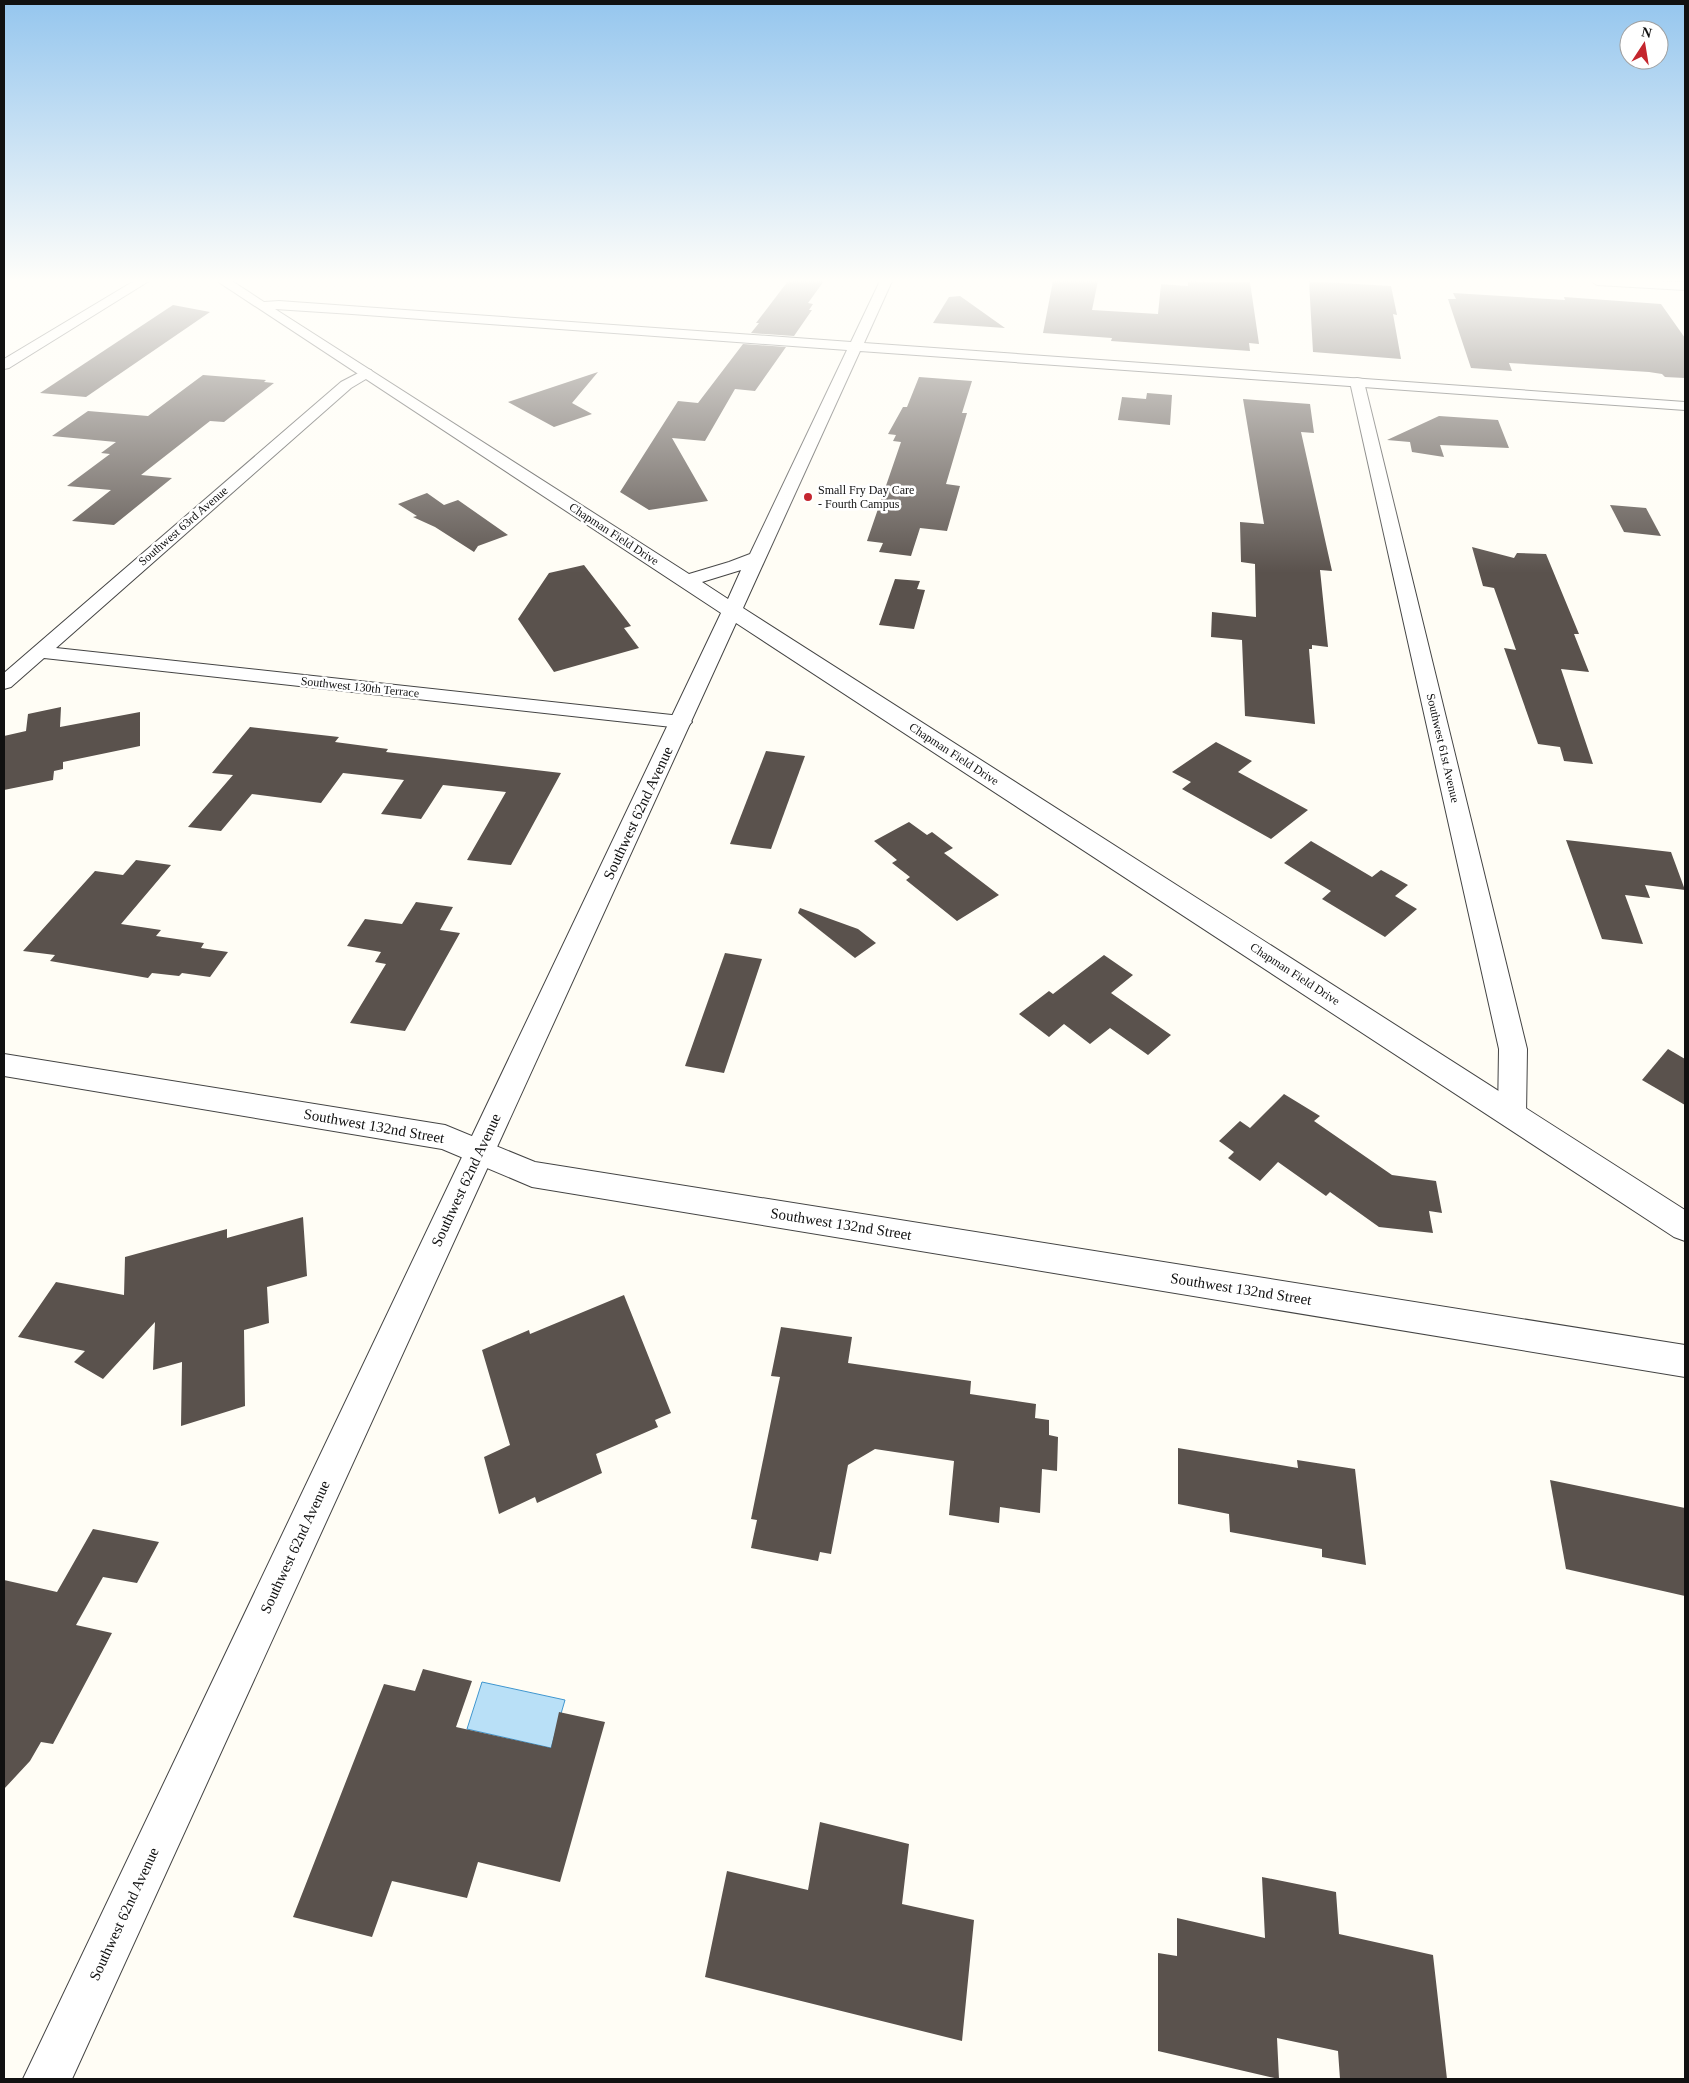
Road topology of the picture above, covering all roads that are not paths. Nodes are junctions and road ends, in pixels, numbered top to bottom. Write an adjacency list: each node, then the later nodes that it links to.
1 (357, 378): 10 (street, Southwest 63rd Avenue)
2 (374, 378): 8 (street, Chapman Field Drive)
3 (840, 378): 7 (street, Southwest 62nd Avenue)
4 (1302, 378): 5 (street)
5 (1357, 382): 6 (street); 14 (street, Southwest 61st Avenue)
6 (1685, 406)
7 (757, 557): 8 (street); 9 (street, Southwest 62nd Avenue)
8 (687, 580): 9 (street, Chapman Field Drive)
9 (733, 611): 12 (street, Southwest 62nd Avenue); 14 (street, Chapman Field Drive)
10 (39, 652): 11 (street, Southwest 63rd Avenue); 12 (street, Southwest 130th Terrace)
11 (4, 683)
12 (681, 722): 15 (street, Southwest 62nd Avenue)
13 (4, 1065): 15 (street, Southwest 132nd Street)
14 (1512, 1115): 16 (street, Chapman Field Drive)
15 (480, 1151): 17 (street, Southwest 132nd Street); 18 (street, Southwest 62nd Avenue)
16 (1685, 1227)
17 (1685, 1361)
18 (47, 2079)

